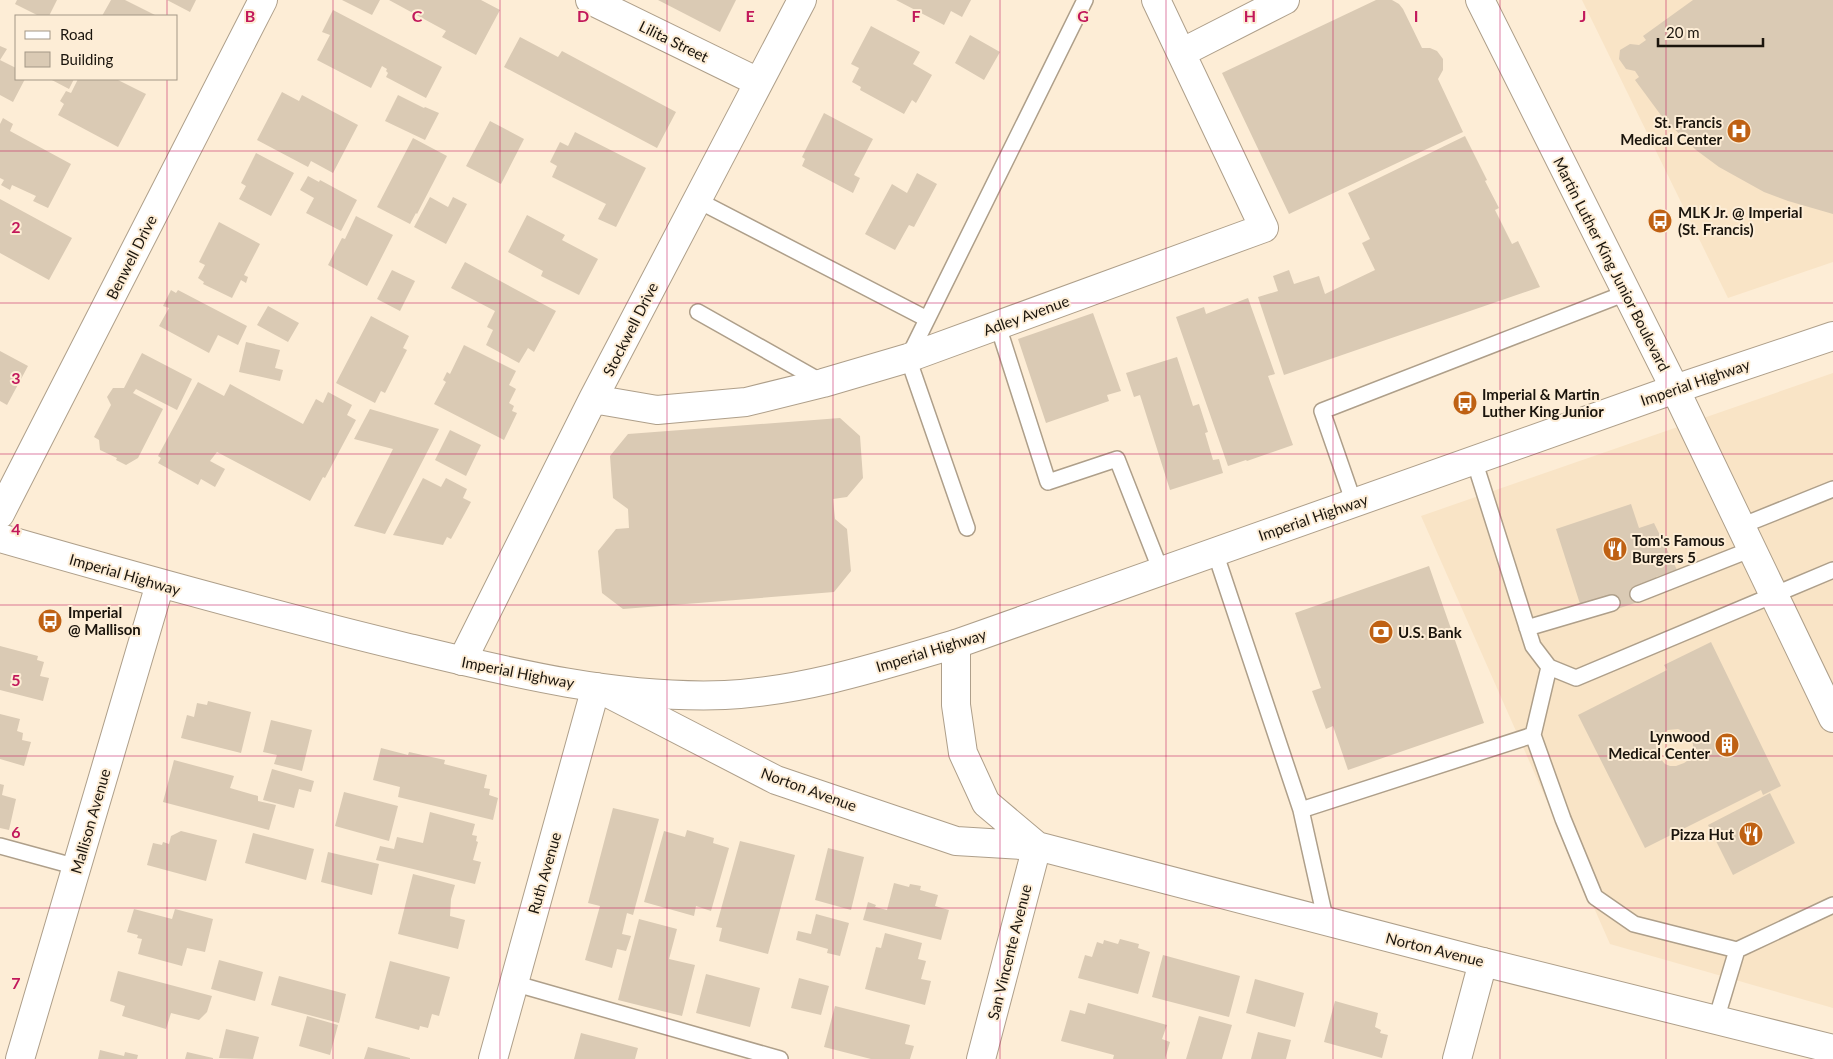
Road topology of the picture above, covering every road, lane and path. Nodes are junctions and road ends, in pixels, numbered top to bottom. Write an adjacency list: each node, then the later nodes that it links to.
1 (263, 0): 23 (street, Benwell Drive)
2 (590, 0): 9 (street, Lilita Street)
3 (802, 0): 9 (street, Stockwell Drive)
4 (1085, 0): 13 (lane)
5 (1156, 0): 8 (street)
6 (1285, 0): 8 (street)
7 (1480, 0): 11 (street, Martin Luther King Junior Boulevard)
8 (1181, 52): 14 (street, Adley Avenue)
9 (758, 82): 10 (street, Stockwell Drive)
10 (697, 200): 13 (lane); 19 (street, Stockwell Drive)
11 (1626, 293): 18 (street, Martin Luther King Junior Boulevard); 22 (lane)
12 (698, 312): 17 (lane)
13 (927, 319): 16 (lane)
14 (998, 326): 16 (street, Adley Avenue); 29 (lane)
15 (1833, 336): 18 (street, Imperial Highway)
16 (908, 358): 17 (street, Adley Avenue); 24 (lane)
17 (823, 383): 19 (street, Adley Avenue)
18 (1675, 389): 20 (street, Imperial Highway); 26 (street, Martin Luther King Junior Boulevard)
19 (593, 399): 36 (street, Stockwell Drive)
20 (1474, 460): 22 (street, Imperial Highway); 34 (lane)
21 (1833, 490): 26 (lane)
22 (1354, 503): 27 (street, Imperial Highway)
23 (0, 514)
24 (967, 528)
25 (0, 538): 30 (street, Imperial Highway)
26 (1746, 538): 31 (lane); 32 (street, Martin Luther King Junior Boulevard)
27 (1215, 552): 29 (street, Imperial Highway); 41 (lane)
28 (1833, 570): 32 (lane)
29 (1162, 571): 35 (street, Imperial Highway)
30 (160, 584): 36 (street, Imperial Highway); 44 (street, Mallison Avenue)
31 (1638, 594)
32 (1773, 594): 37 (lane); 39 (street, Martin Luther King Junior Boulevard)
33 (1612, 603): 34 (lane)
34 (1527, 628): 37 (lane)
35 (956, 644): 38 (street, Imperial Highway); 43 (street, Norton Avenue)
36 (462, 661): 38 (street, Imperial Highway)
37 (1549, 667): 40 (lane)
38 (596, 687): 43 (street, Norton Avenue); 49 (street, Ruth Avenue)
39 (1830, 702)
40 (1533, 735): 41 (lane); 47 (lane)
41 (1300, 810): 46 (lane)
42 (0, 846): 44 (lane)
43 (1037, 846): 46 (street, Norton Avenue); 55 (street, San Vincente Avenue)
44 (77, 867): 52 (street, Mallison Avenue)
45 (1833, 905): 47 (lane)
46 (1326, 922): 48 (street, Norton Avenue)
47 (1737, 950): 50 (lane)
48 (1483, 962): 50 (street, Norton Avenue); 56 (street)
49 (513, 983): 53 (street, Ruth Avenue); 54 (lane)
50 (1716, 1020): 51 (street, Norton Avenue)
51 (1833, 1049)
52 (20, 1059)
53 (492, 1059)
54 (780, 1059)
55 (981, 1059)
56 (1457, 1059)

